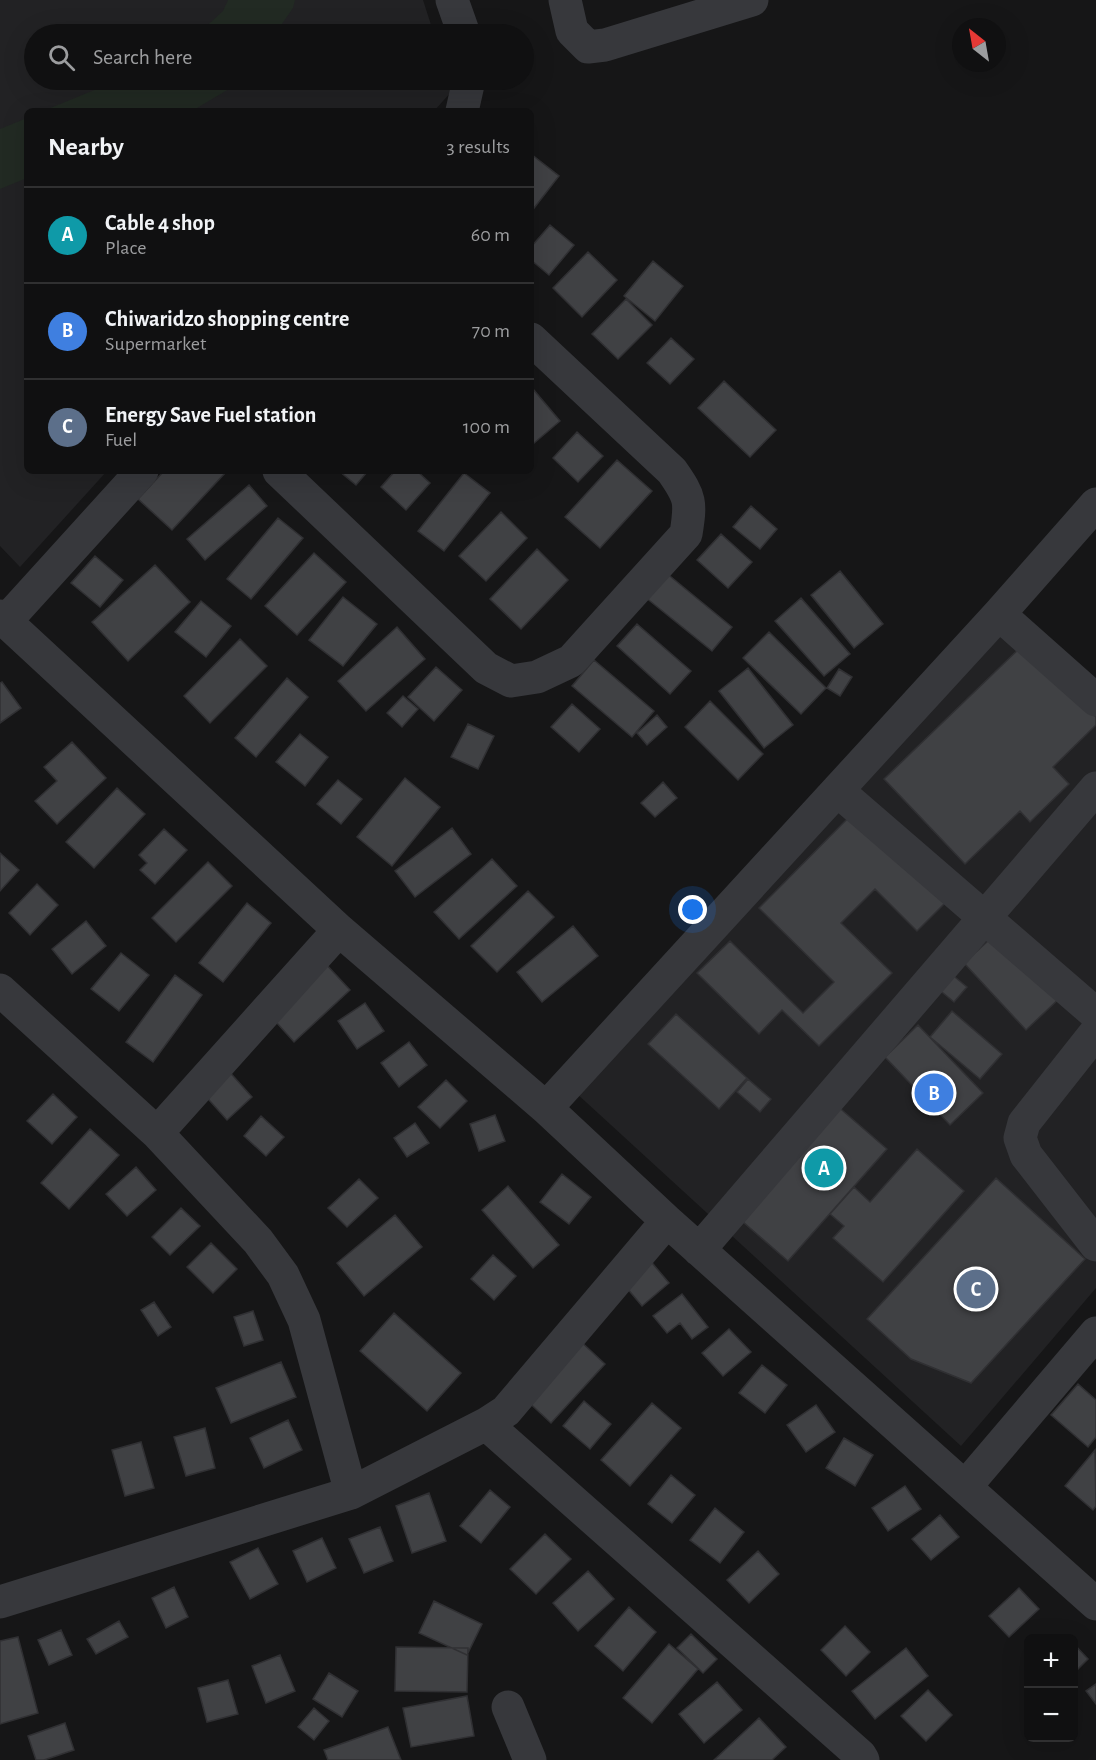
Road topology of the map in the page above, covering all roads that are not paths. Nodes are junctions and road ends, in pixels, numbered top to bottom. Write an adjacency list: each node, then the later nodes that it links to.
1 (452, 0): 4 (street)
2 (565, 0): 3 (street)
3 (752, 0)
4 (460, 24)
5 (467, 90): 6 (street)
6 (463, 108)
7 (534, 342): 9 (street)
8 (139, 474): 12 (street)
9 (282, 474)
10 (1096, 504): 11 (street)
11 (999, 614): 13 (street); 15 (street)
12 (3, 619): 17 (street)
13 (1096, 700)
14 (1096, 788): 16 (street)
15 (838, 790): 16 (street); 21 (street)
16 (984, 918): 19 (street); 25 (street)
17 (339, 930): 21 (street); 22 (street)
18 (0, 990): 22 (street)
19 (1096, 1014)
20 (1096, 1032): 24 (street)
21 (546, 1108): 23 (street)
22 (157, 1132): 29 (street)
23 (667, 1221): 25 (street); 27 (street)
24 (1096, 1245)
25 (699, 1250): 28 (street)
26 (1096, 1333): 28 (street)
27 (486, 1424): 29 (street); 34 (street)
28 (965, 1487): 31 (street)
29 (351, 1493): 30 (street)
30 (0, 1602)
31 (1096, 1604)
32 (508, 1707): 33 (street)
33 (530, 1760)
34 (863, 1760)

